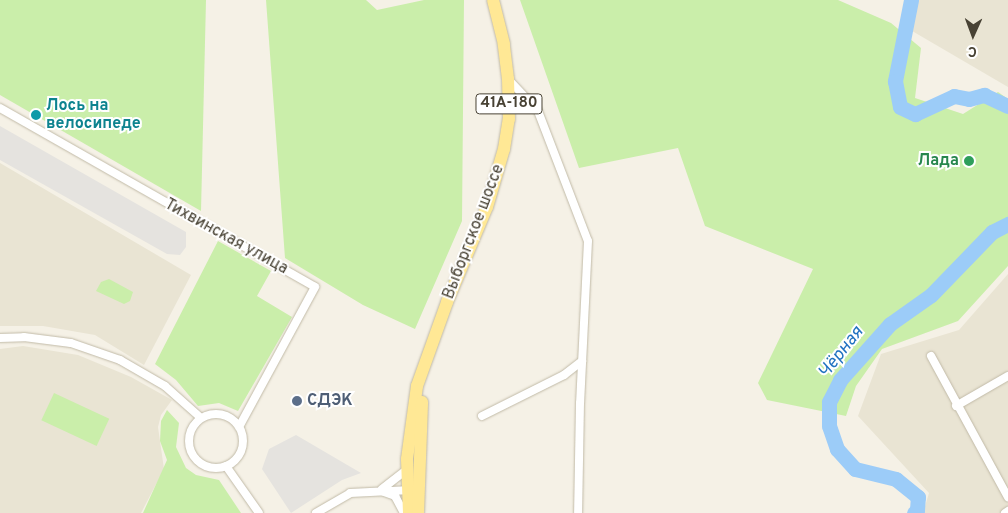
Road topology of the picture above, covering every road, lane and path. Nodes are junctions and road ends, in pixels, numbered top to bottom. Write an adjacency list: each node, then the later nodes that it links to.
1 (492, 0): 2 (main road, Выборгское шоссе / 41А-180)
2 (508, 79): 5 (main road, Выборгское шоссе / 41А-180); 7 (street)
3 (0, 108): 12 (street, Тихвинская улица)
4 (0, 338): 11 (street)
5 (431, 343): 14 (main road, Выборгское шоссе / 41А-180); 16 (main road, Выборгское шоссе / 41А-180)
6 (931, 356): 9 (street)
7 (582, 361): 10 (street); 24 (street)
8 (1008, 376): 9 (street)
9 (956, 406): 17 (street)
10 (482, 416)
11 (201, 418): 12 (street); 13 (street)
12 (239, 426): 13 (street)
13 (226, 466): 19 (street)
14 (406, 470): 15 (street); 16 (main road, Выборгское шоссе / 41А-180)
15 (380, 490): 16 (street); 20 (street); 21 (street)
16 (412, 490): 22 (main road, Выборгское шоссе / 41А-180); 23 (main road, Выборгское шоссе / 41А-180)
17 (1008, 497)
18 (1008, 511): 25 (street)
19 (259, 513)
20 (316, 513)
21 (404, 513)
22 (408, 513)
23 (418, 513)
24 (578, 513)
25 (1005, 513)

